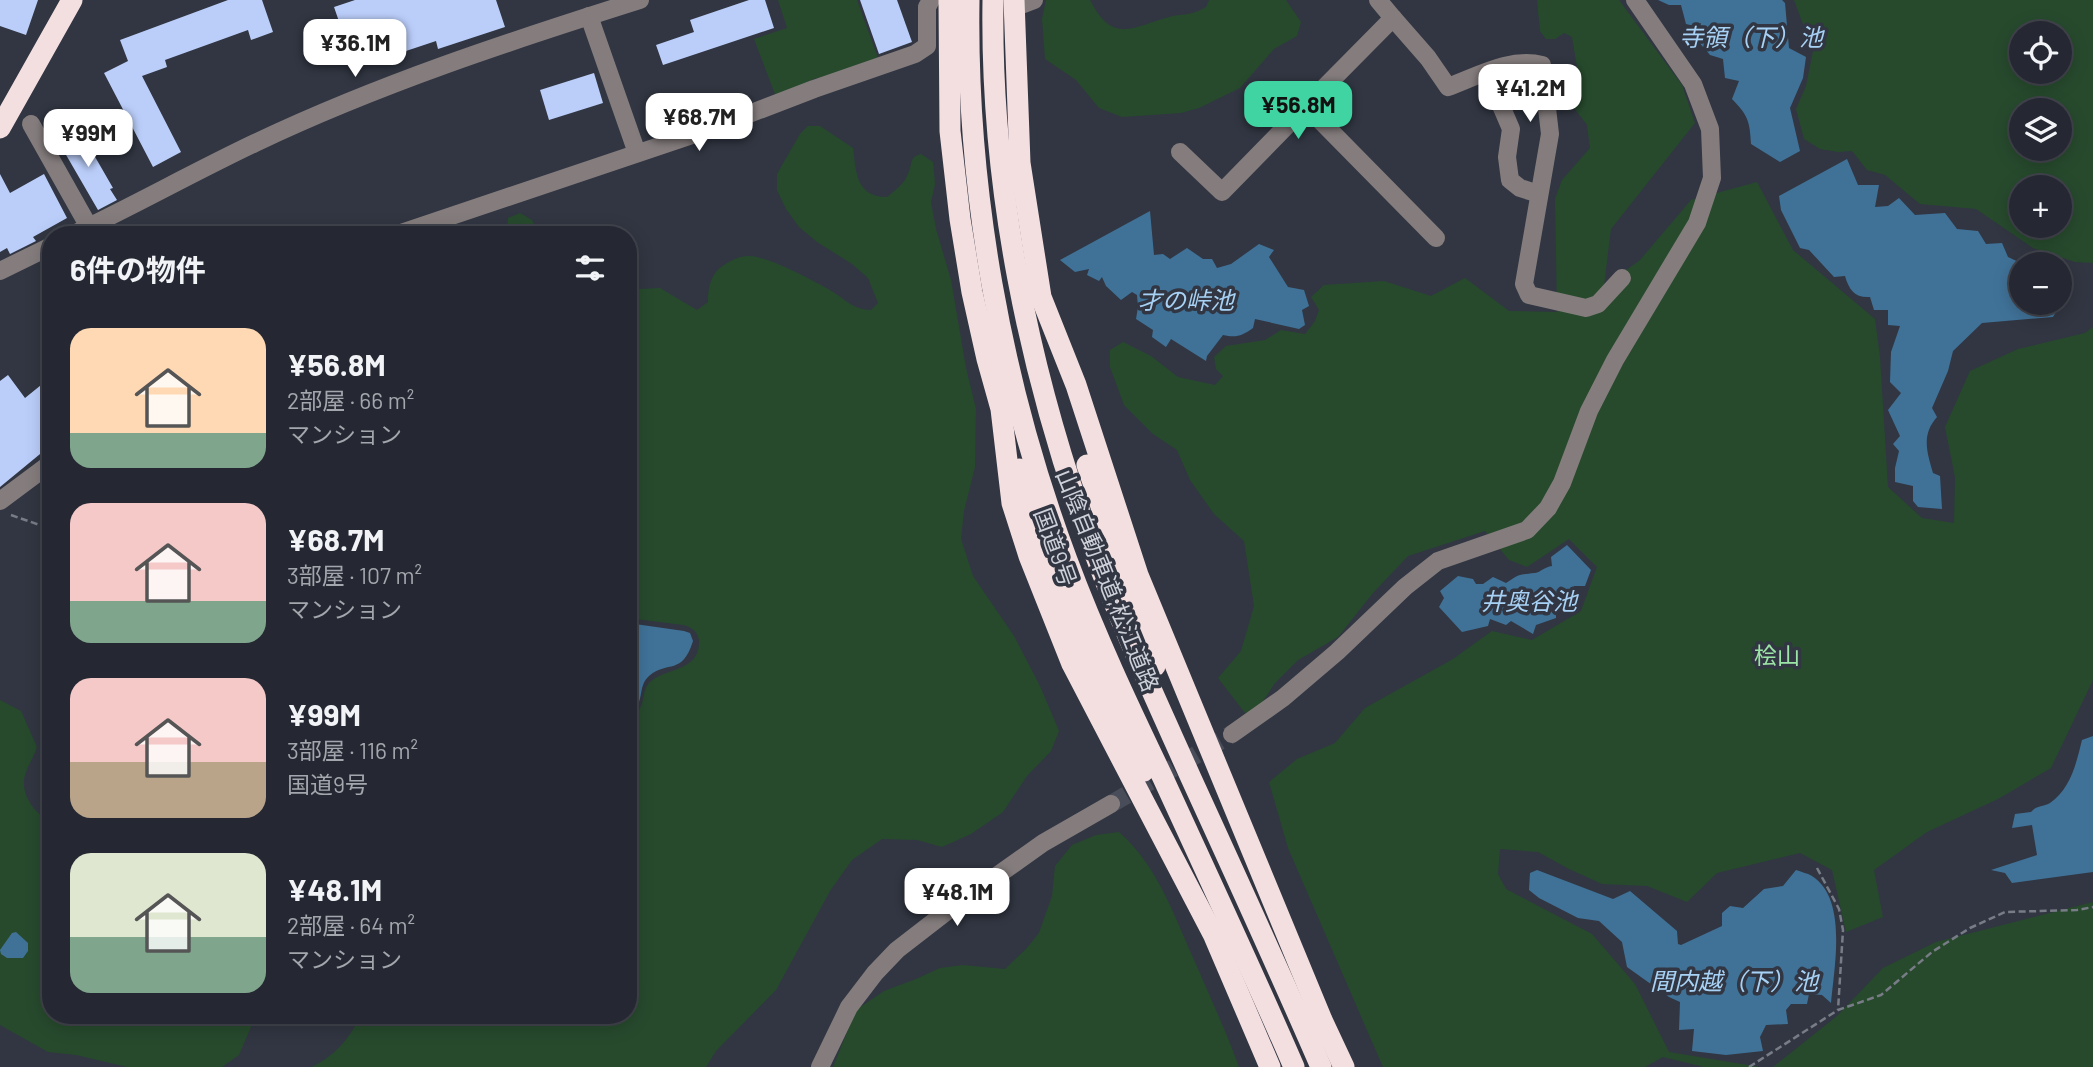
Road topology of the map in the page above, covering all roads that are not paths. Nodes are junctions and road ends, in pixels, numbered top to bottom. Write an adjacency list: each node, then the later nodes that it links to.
1 (72, 0): 16 (highway)
2 (640, 0): 11 (street)
3 (931, 0): 18 (street)
4 (949, 0): 28 (highway, 国道9号)
5 (969, 0): 34 (highway, 山陰自動車道;松江道路)
6 (993, 0): 33 (highway, 山陰自動車道;松江道路)
7 (1034, 0): 10 (street)
8 (1378, 0): 12 (street)
9 (1636, 0): 31 (street)
10 (1014, 4): 27 (highway)
11 (589, 16): 18 (street); 21 (street)
12 (1393, 18): 13 (street); 14 (street)
13 (1487, 73): 19 (street); 19 (street)
14 (1306, 106): 17 (street); 23 (street)
15 (31, 124): 20 (street)
16 (0, 128)
17 (1180, 152)
18 (636, 153): 22 (street)
19 (1539, 194): 26 (street)
20 (89, 226)
21 (98, 226)
22 (422, 226)
23 (1436, 239)
24 (42, 250): 25 (street)
25 (0, 271)
26 (1622, 278)
27 (1041, 298): 33 (highway); 39 (highway)
28 (1001, 409): 34 (highway); 36 (highway, 国道9号)
29 (42, 471): 30 (street)
30 (2, 506)
31 (1232, 734)
32 (1111, 804): 35 (street)
33 (1276, 965): 38 (highway, 山陰自動車道;松江道路)
34 (1254, 977): 37 (highway, 山陰自動車道;松江道路)
35 (820, 1067)
36 (1270, 1067)
37 (1294, 1067)
38 (1321, 1067)
39 (1344, 1067)

